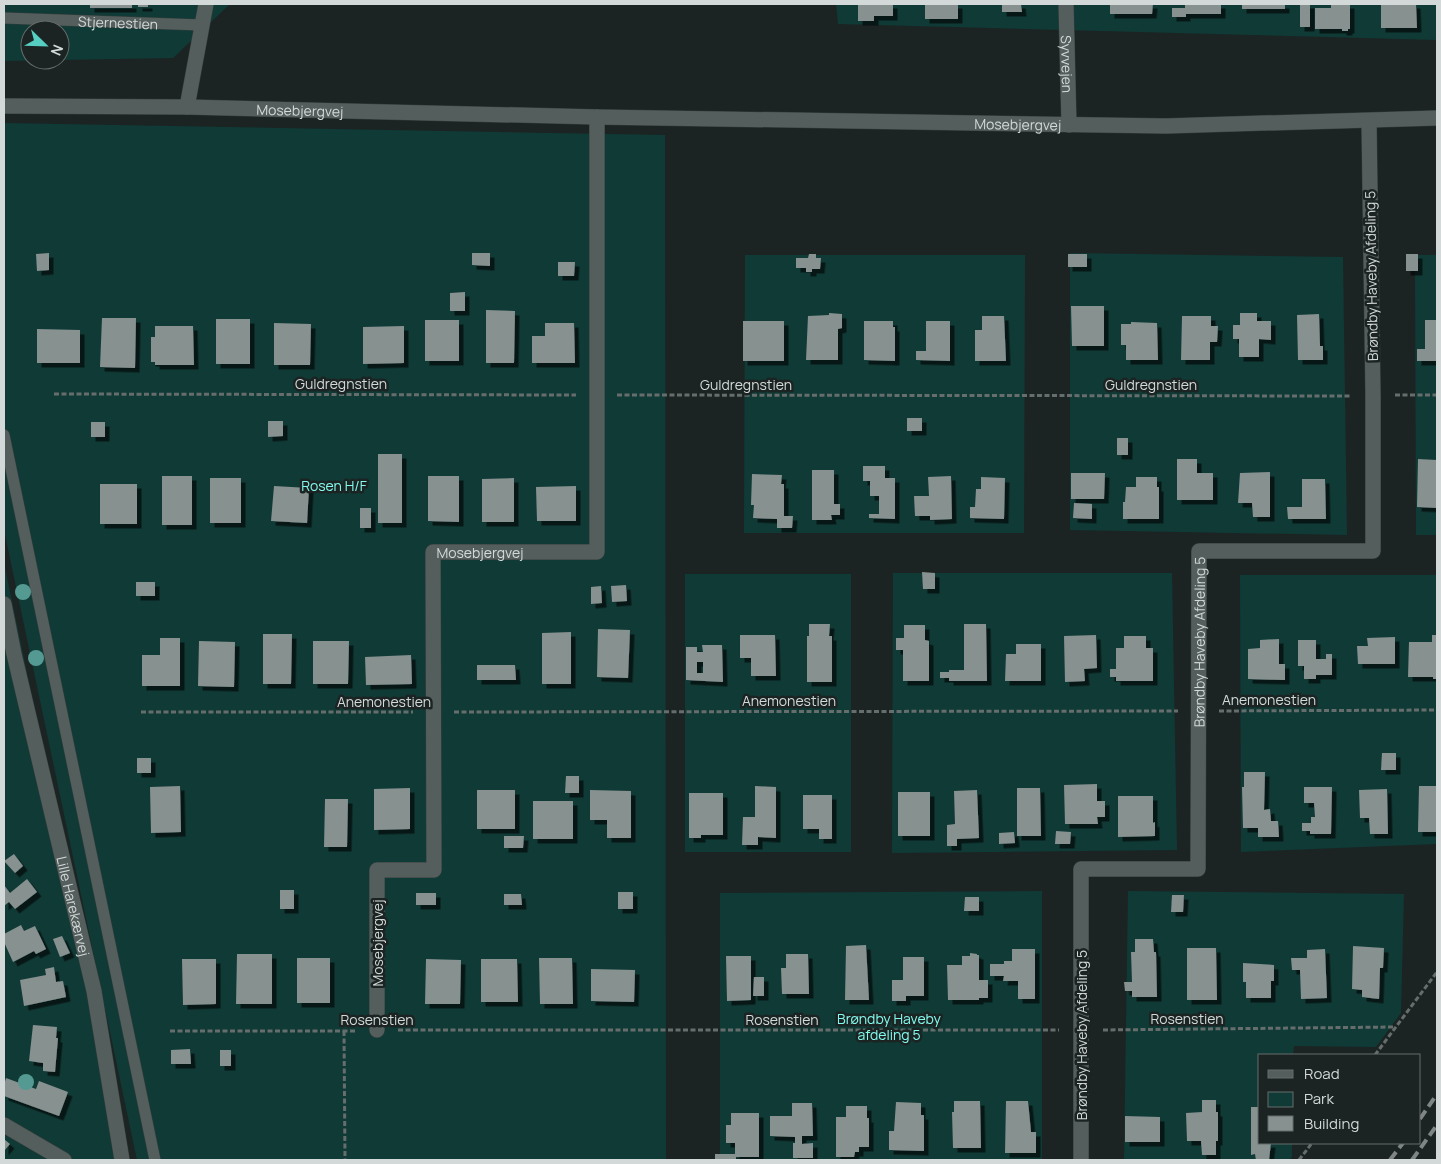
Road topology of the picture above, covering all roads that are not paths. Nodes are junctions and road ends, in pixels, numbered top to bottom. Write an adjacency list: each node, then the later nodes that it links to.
1 (206, 4): 4 (street)
2 (1066, 4): 10 (street, Syvvejen)
3 (4, 18): 4 (lane, Stjernestien)
4 (201, 25): 6 (street)
5 (4, 106): 6 (street, Mosebjergvej)
6 (187, 108): 7 (street, Mosebjergvej)
7 (597, 117): 10 (street, Mosebjergvej); 14 (street, Mosebjergvej)
8 (1437, 118): 9 (street, Mosebjergvej)
9 (1369, 121): 10 (street, Mosebjergvej); 19 (street, Brøndby Haveby Afdeling 5)
10 (1069, 125)
11 (4, 436): 18 (lane)
12 (4, 604): 13 (street, Lille Harekærvej)
13 (9, 656): 17 (street, Lille Harekærvej)
14 (377, 1030)
15 (4, 1125): 16 (street)
16 (64, 1160)
17 (122, 1160)
18 (155, 1160)
19 (1080, 1160)

